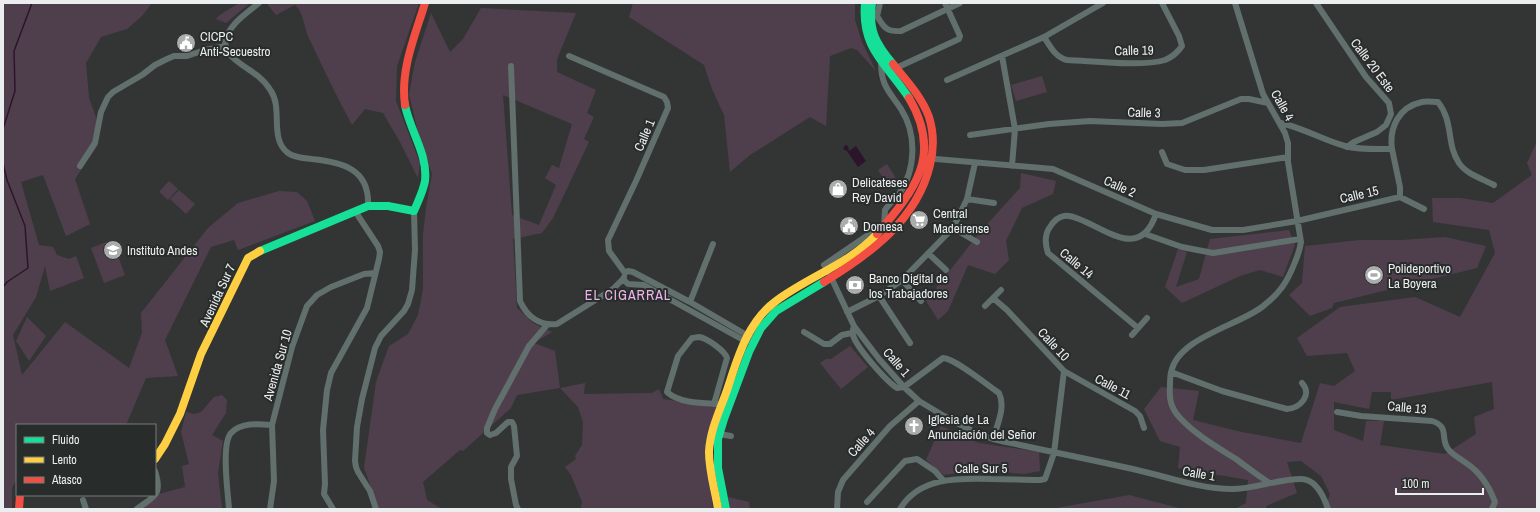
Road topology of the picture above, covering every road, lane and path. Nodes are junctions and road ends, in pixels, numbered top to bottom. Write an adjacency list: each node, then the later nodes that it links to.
1 (259, 3): 13 (street)
2 (425, 3): 39 (main road)
3 (865, 3): 16 (main road)
4 (872, 3): 18 (main road)
5 (880, 3): 11 (street)
6 (960, 3): 11 (street)
7 (1103, 3): 12 (street)
8 (1162, 3): 12 (street, Calle 19)
9 (1235, 3): 20 (street, Calle 4)
10 (1316, 3): 24 (street, Calle 20 Este)
11 (949, 5): 18 (street)
12 (1044, 37): 15 (street)
13 (226, 46): 30 (street); 36 (street)
14 (569, 56): 52 (street, Calle 1)
15 (1002, 56): 19 (street); 22 (street)
16 (881, 62): 28 (main road); 42 (street)
17 (511, 66): 63 (street)
18 (896, 68): 28 (main road)
19 (947, 80)
20 (1268, 103): 21 (street, Calle 4); 22 (street, Calle 3)
21 (1281, 123): 24 (street); 27 (street, Calle 4)
22 (1015, 129): 23 (street, Calle 3); 31 (street)
23 (970, 135)
24 (1347, 147): 25 (street)
25 (1392, 149): 32 (street); 33 (street)
26 (1162, 152): 27 (street)
27 (1288, 157): 41 (street, Calle 4)
28 (928, 158): 29 (street, Calle 2); 42 (main road); 50 (main road)
29 (975, 163): 31 (street, Calle 2); 34 (street)
30 (80, 166)
31 (1012, 166): 40 (street, Calle 2)
32 (1494, 185)
33 (1400, 197): 37 (street); 41 (street, Calle 15)
34 (967, 199): 35 (street); 43 (street)
35 (994, 203)
36 (368, 206): 38 (main road, Avenida Sur 7); 39 (main road, Avenida Sur 7)
37 (1424, 209)
38 (355, 211): 51 (street); 85 (main road, Avenida Sur 7)
39 (414, 211): 100 (street)
40 (1156, 214): 41 (street, Calle 2); 44 (street)
41 (1297, 220): 45 (street, Calle 1)
42 (884, 227): 50 (main road)
43 (953, 228): 46 (street); 48 (street)
44 (1145, 234): 45 (street); 65 (street, Calle 14)
45 (1300, 239): 73 (street, Calle 1)
46 (977, 242)
47 (713, 244): 59 (street)
48 (929, 254): 49 (street); 53 (street)
49 (946, 270)
50 (828, 271): 61 (street, Calle 1); 69 (main road); 70 (main road)
51 (375, 273): 79 (street, Avenida Sur 10); 99 (street)
52 (624, 276): 54 (street); 54 (street); 63 (street)
53 (902, 280): 56 (street); 58 (street)
54 (645, 282): 59 (street); 69 (street)
55 (1001, 290): 57 (street)
56 (878, 296): 61 (street); 71 (street)
57 (993, 298): 60 (street); 72 (street, Calle 10)
58 (922, 301)
59 (690, 302): 69 (street)
60 (985, 306)
61 (847, 312): 64 (street, Calle 1)
62 (1146, 318): 65 (street)
63 (547, 325): 101 (street)
64 (854, 326): 67 (street); 75 (street, Calle 1)
65 (1138, 328): 68 (street)
66 (804, 332): 67 (street)
67 (852, 333): 75 (street)
68 (1132, 335)
69 (746, 338): 70 (street); 77 (main road)
70 (754, 342): 81 (main road)
71 (910, 342)
72 (1064, 371): 80 (street, Calle 11); 84 (street, Calle 10)
73 (1171, 372): 74 (street); 88 (street, Calle 1)
74 (1302, 383)
75 (904, 387): 76 (street, Calle 1); 83 (street)
76 (920, 401): 83 (street, Calle 1); 104 (street, Calle 4)
77 (718, 404): 77 (street); 102 (main road)
78 (1337, 412): 107 (street, Calle 13)
79 (272, 425): 97 (street); 98 (street, Avenida Sur 10)
80 (1144, 428)
81 (720, 434): 82 (street); 103 (main road)
82 (731, 436)
83 (994, 439): 84 (street, Calle 1)
84 (1054, 453): 87 (street, Calle Sur 5); 88 (street, Calle 1)
85 (156, 458)
86 (156, 475): 89 (street)
87 (943, 480): 93 (street); 105 (street, Calle Sur 5)
88 (1268, 482): 106 (street)
89 (156, 495)
90 (20, 496): 94 (main road)
91 (154, 496): 96 (street)
92 (83, 500): 95 (street)
93 (867, 502)
94 (19, 509)
95 (86, 509)
96 (137, 509)
97 (229, 509)
98 (270, 509)
99 (333, 509)
100 (376, 509)
101 (518, 509)
102 (718, 509)
103 (726, 509)
104 (837, 509)
105 (900, 509)
106 (1328, 509)
107 (1492, 509)

